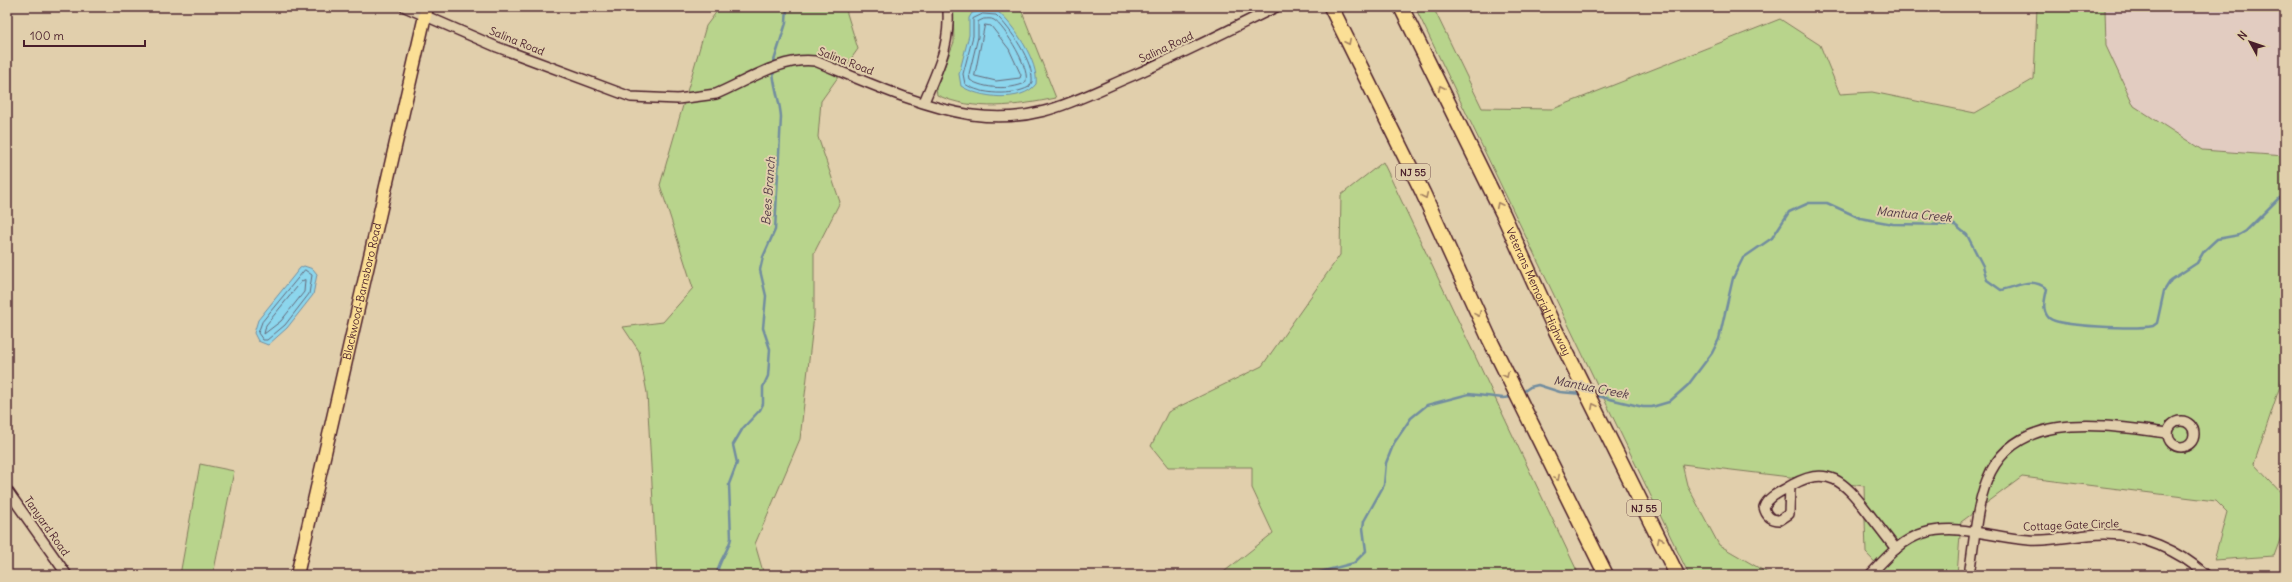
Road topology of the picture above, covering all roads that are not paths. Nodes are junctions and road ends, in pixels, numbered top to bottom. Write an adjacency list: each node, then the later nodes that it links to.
1 (405, 7): 6 (street, Salina Road)
2 (948, 7): 7 (street)
3 (1276, 7): 7 (street, Salina Road)
4 (1331, 7): 15 (highway, NJ 55, one-way to 15)
5 (1401, 7): 16 (highway, Veterans Memorial Highway / NJ 55, one-way to 5)
6 (426, 12): 7 (street, Salina Road); 14 (main road, Blackwood-Barnsboro Road)
7 (924, 102)
8 (2168, 434): 11 (street)
9 (1790, 486): 12 (street)
10 (7, 490): 13 (street, Tanyard Road)
11 (1976, 532): 12 (street, Cottage Gate Circle); 18 (street); 19 (street, Cottage Gate Circle)
12 (1896, 549): 17 (street, Cottage Gate Circle)
13 (67, 575)
14 (297, 575)
15 (1606, 575)
16 (1677, 575)
17 (1870, 575)
18 (1969, 575)
19 (2206, 575)

